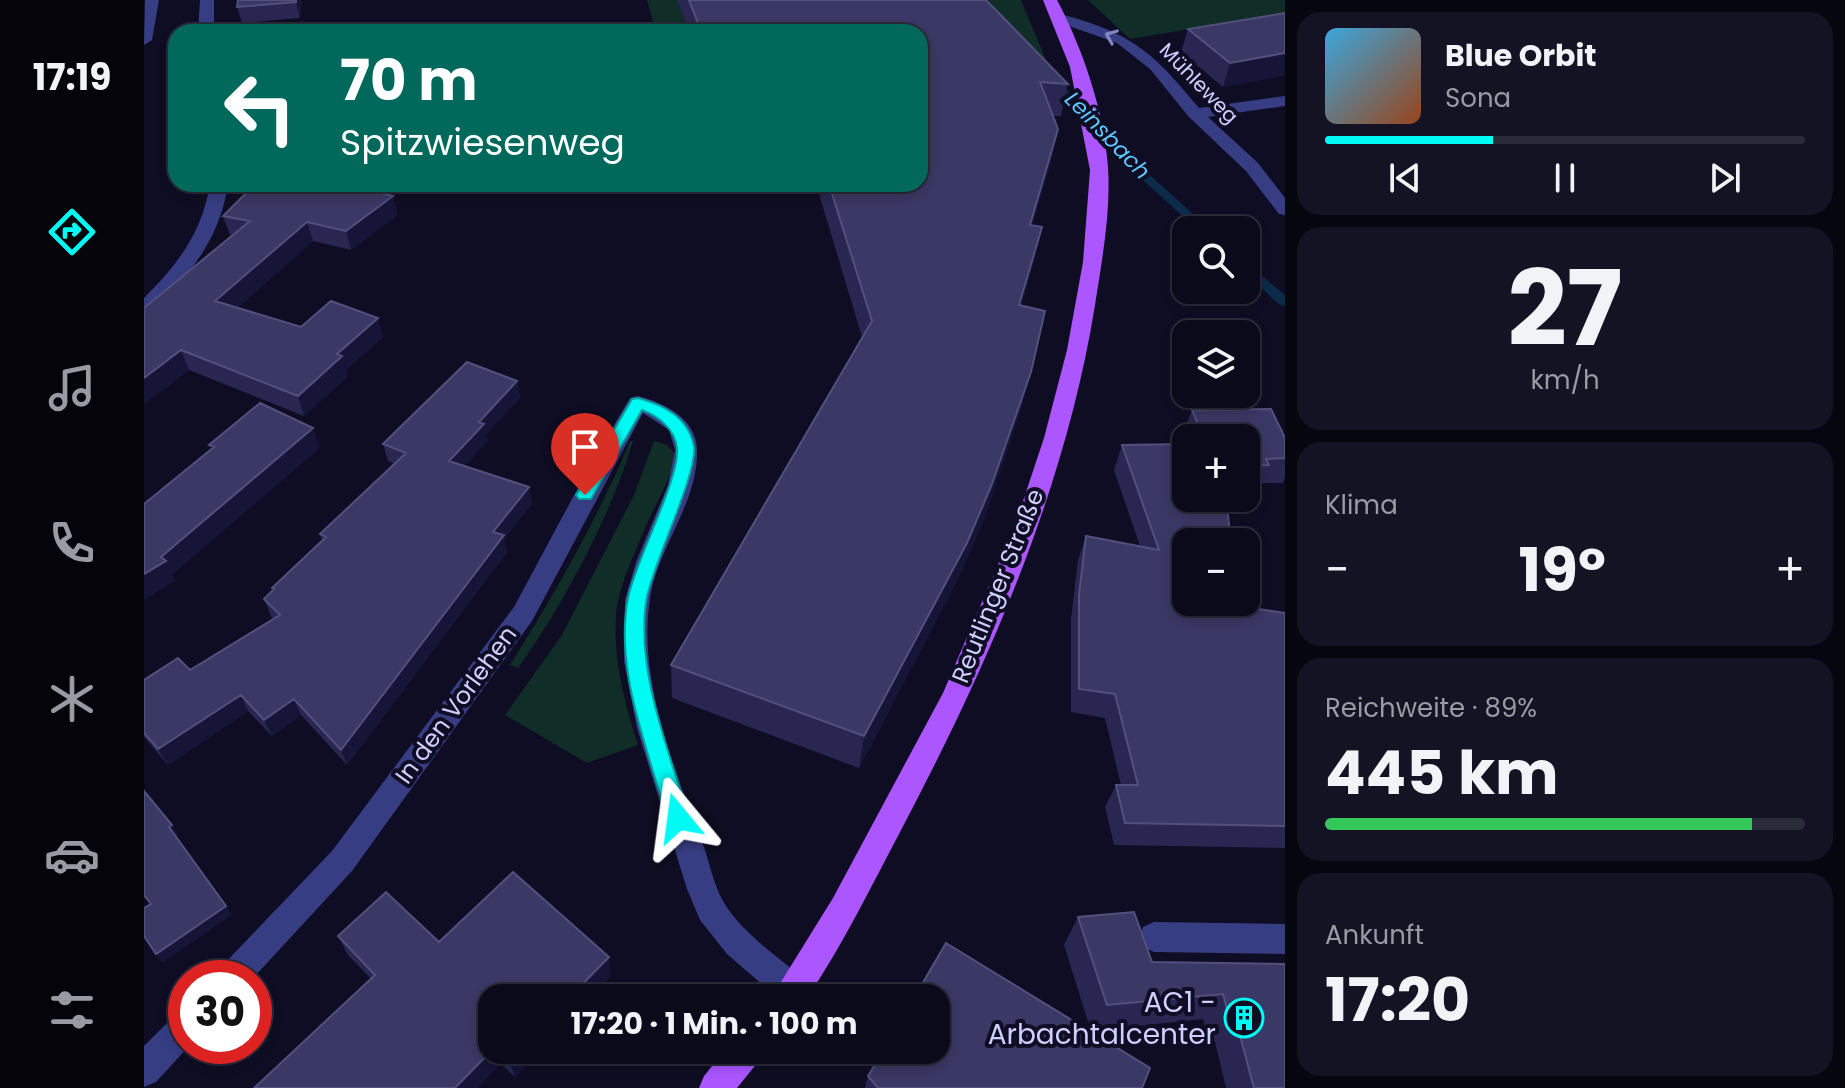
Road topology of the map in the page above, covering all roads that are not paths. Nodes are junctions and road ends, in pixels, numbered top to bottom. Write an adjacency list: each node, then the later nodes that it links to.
1 (152, 0): 6 (street)
2 (207, 0): 5 (street)
3 (1050, 0): 4 (main road, Reutlinger Straße)
4 (1060, 18): 8 (street, Mühleweg, one-way to 4); 16 (main road, Reutlinger Straße)
5 (206, 24)
6 (144, 40)
7 (1285, 101): 8 (street)
8 (1195, 114): 10 (street, Mühleweg)
9 (218, 192): 11 (street)
10 (1285, 210)
11 (144, 310)
12 (1154, 937): 13 (street)
13 (1285, 939)
14 (249, 960): 15 (street, In den Vorlehen)
15 (780, 984)
16 (796, 984)
17 (168, 1045): 19 (street)
18 (735, 1064): 20 (main road)
19 (144, 1070)
20 (716, 1088)

